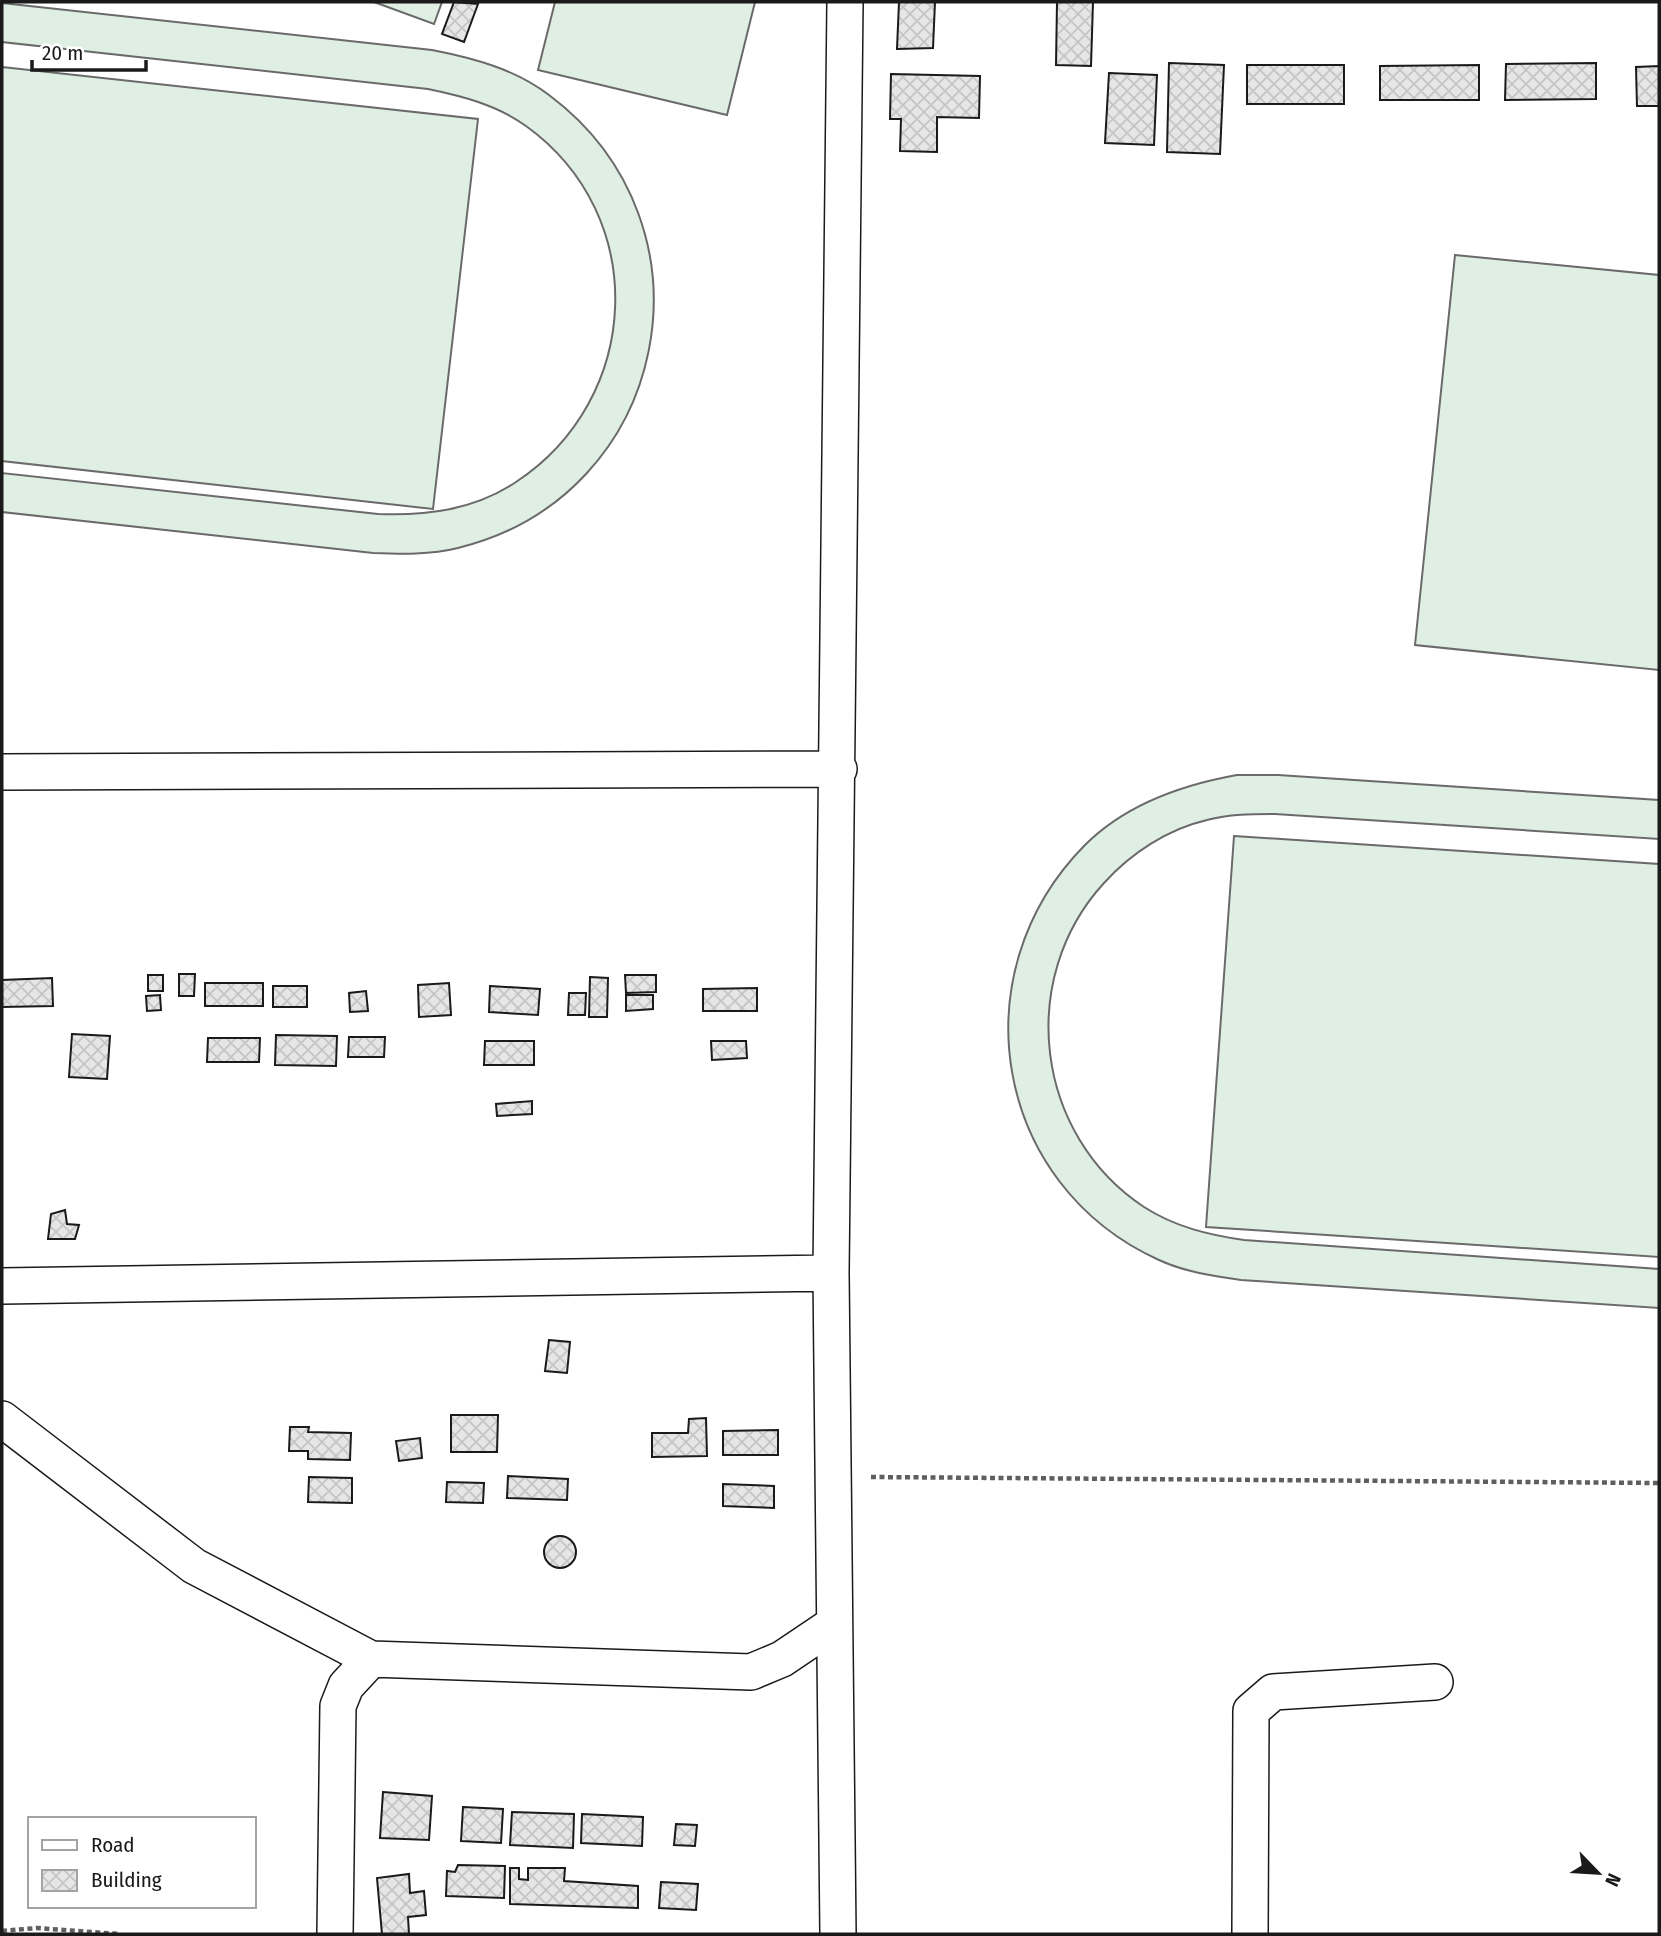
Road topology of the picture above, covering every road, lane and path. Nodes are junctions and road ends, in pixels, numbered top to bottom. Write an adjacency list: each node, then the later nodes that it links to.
1 (845, 2): 2 (street)
2 (839, 769): 3 (street); 4 (street)
3 (2, 772)
4 (831, 1273): 5 (street); 7 (street)
5 (2, 1286)
6 (2, 1419): 10 (street)
7 (835, 1477): 8 (path); 9 (street)
8 (1659, 1483)
9 (834, 1624): 10 (street); 15 (street)
10 (371, 1659): 14 (street)
11 (1435, 1682): 16 (street)
12 (2, 1931): 13 (path)
13 (119, 1934)
14 (335, 1934)
15 (838, 1934)
16 (1250, 1934)

